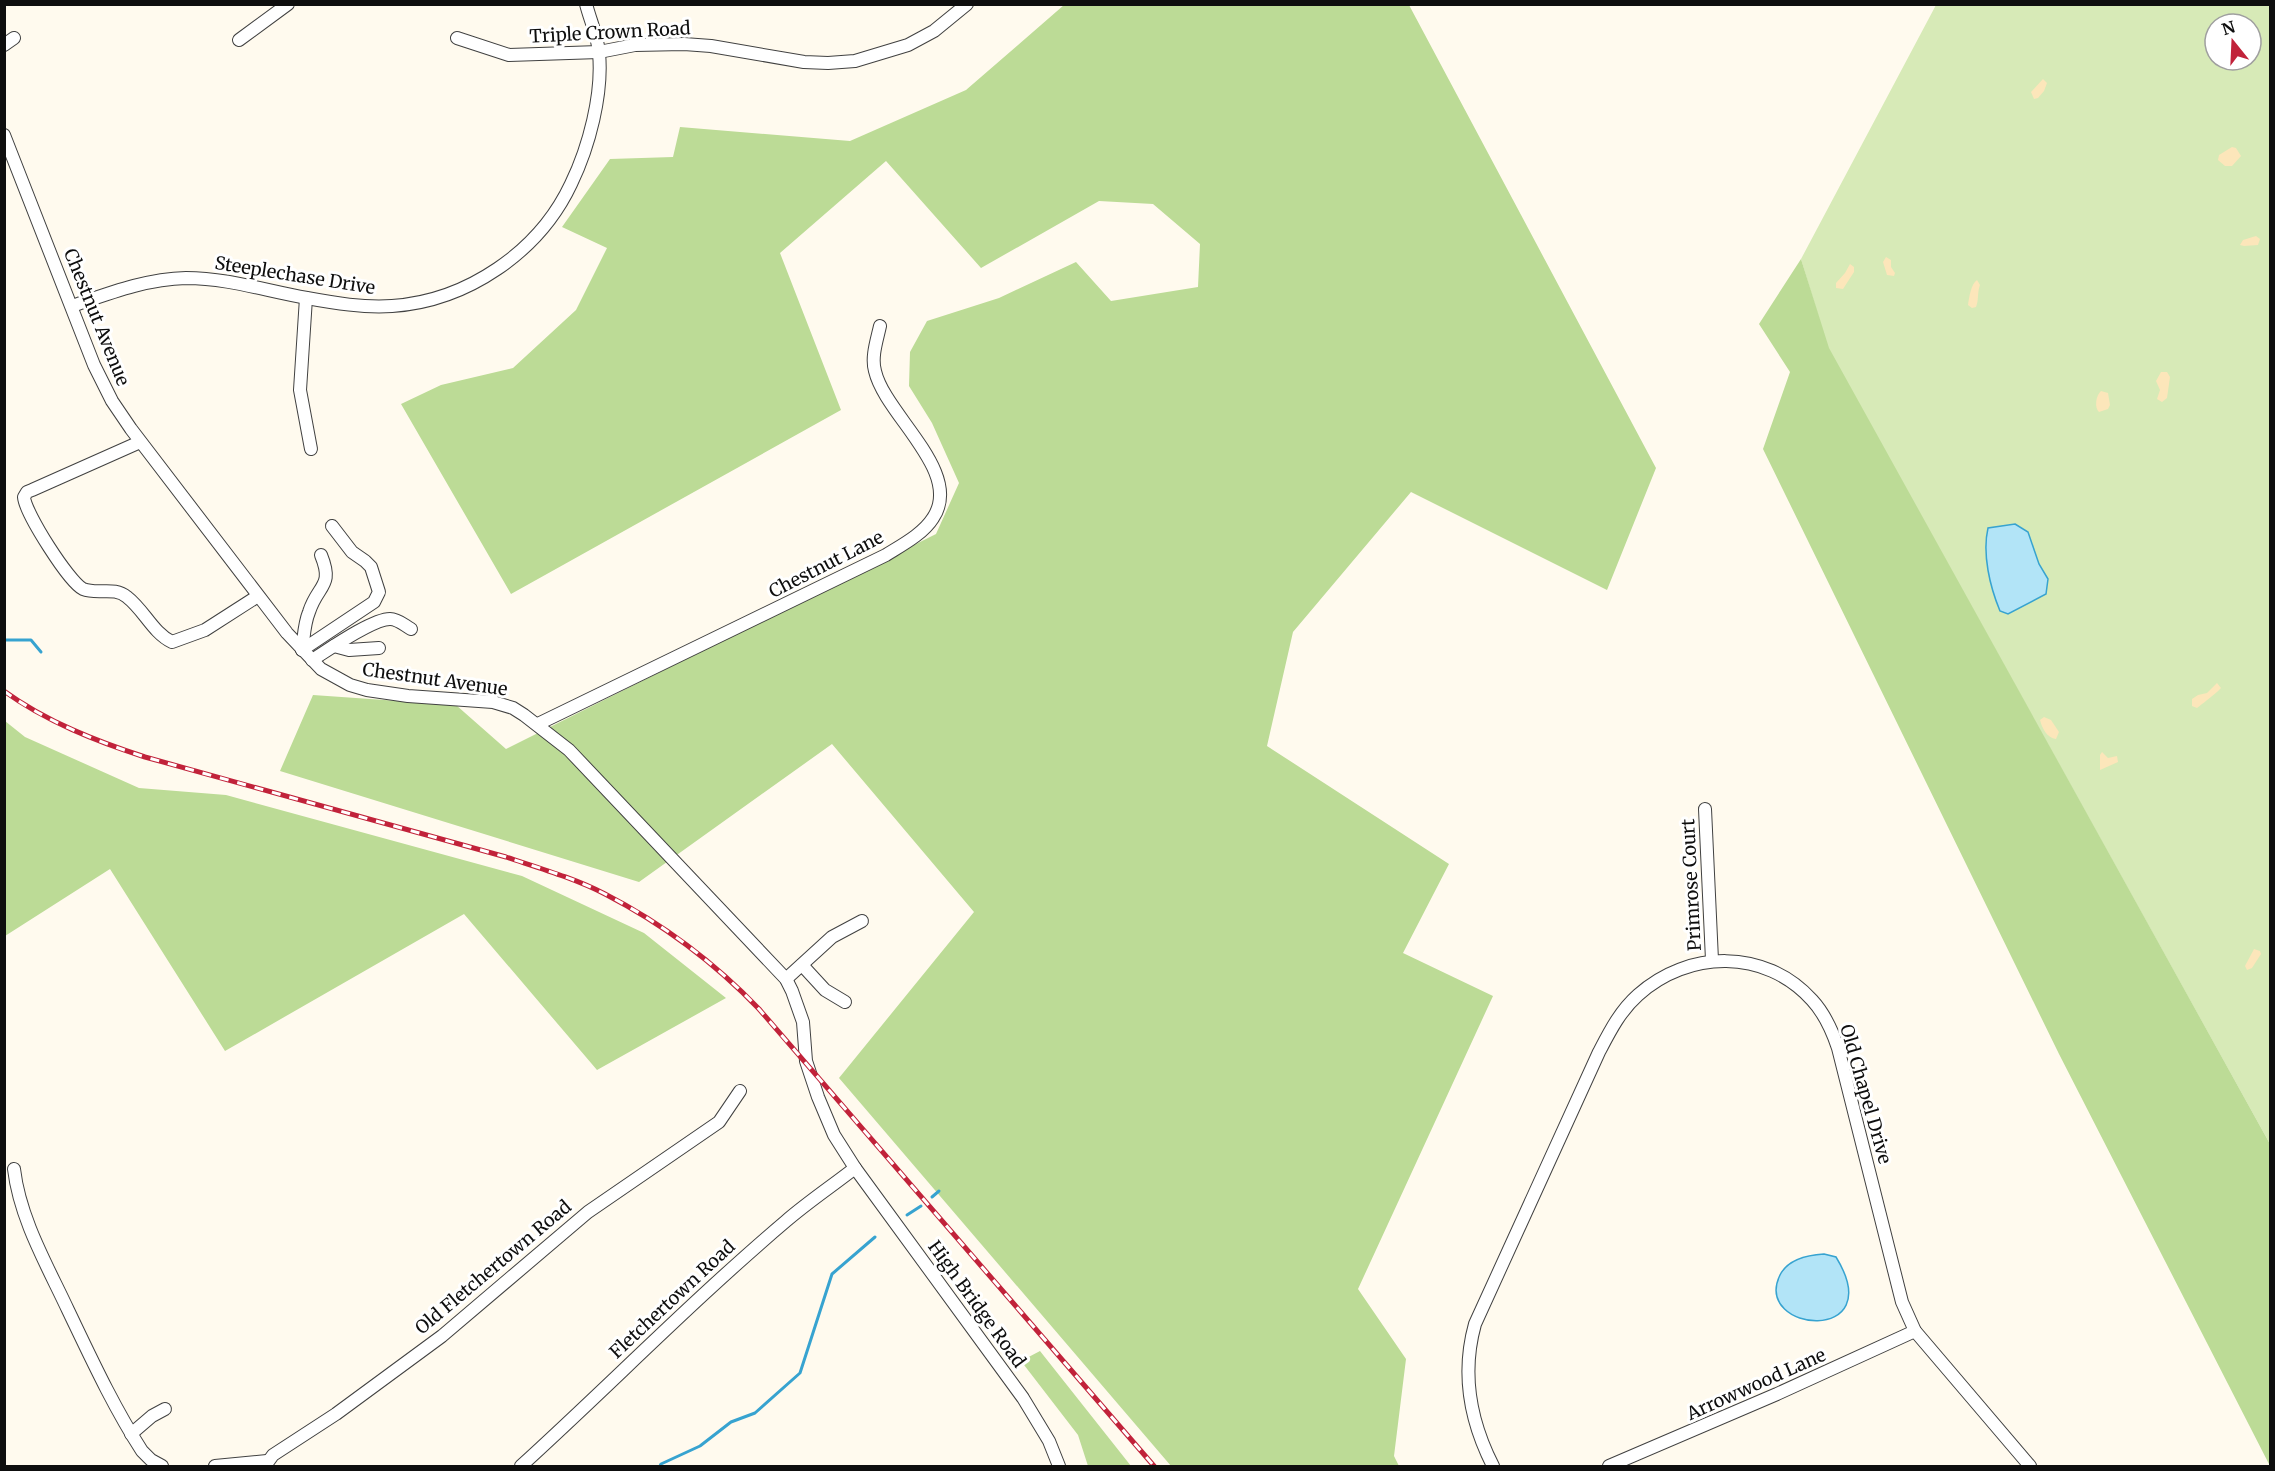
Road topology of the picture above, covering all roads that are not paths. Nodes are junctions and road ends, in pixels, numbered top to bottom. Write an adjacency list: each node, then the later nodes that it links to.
1 (288, 4): 5 (street)
2 (586, 4): 6 (street, Steeplechase Drive)
3 (967, 4): 6 (street, Triple Crown Road)
4 (457, 38): 6 (street, Triple Crown Road)
5 (239, 40)
6 (599, 52): 8 (street, Steeplechase Drive)
7 (4, 135): 9 (street, Chestnut Avenue)
8 (306, 298): 9 (street, Steeplechase Drive); 12 (street)
9 (72, 306): 11 (street, Chestnut Avenue)
10 (879, 326): 21 (street, Chestnut Lane)
11 (141, 442): 15 (street, Chestnut Avenue); 15 (street)
12 (311, 449)
13 (332, 526): 19 (street)
14 (321, 555): 19 (street)
15 (258, 596): 19 (street, Chestnut Avenue)
16 (411, 629): 17 (street)
17 (334, 646): 18 (street); 20 (street)
18 (379, 648)
19 (302, 650): 20 (street, Chestnut Avenue)
20 (312, 660): 21 (street, Chestnut Avenue)
21 (538, 724): 26 (street, Chestnut Avenue)
22 (1705, 809): 24 (street, Primrose Court)
23 (862, 921): 25 (street)
24 (1712, 960): 31 (street, Old Chapel Drive); 39 (street, Old Chapel Drive)
25 (802, 965): 26 (street); 27 (street)
26 (786, 979): 29 (street, Chestnut Avenue)
27 (845, 1002)
28 (740, 1091): 35 (street, Old Fletchertown Road)
29 (855, 1168): 37 (street, Fletchertown Road); 38 (street, High Bridge Road)
30 (14, 1169): 33 (street)
31 (1916, 1331): 40 (street, Arrowwood Lane); 41 (street, Old Chapel Drive)
32 (165, 1408): 33 (street)
33 (131, 1434): 34 (street)
34 (153, 1464)
35 (266, 1464): 36 (street)
36 (215, 1467)
37 (521, 1467)
38 (1059, 1467)
39 (1493, 1467)
40 (1609, 1467)
41 (2030, 1467)

